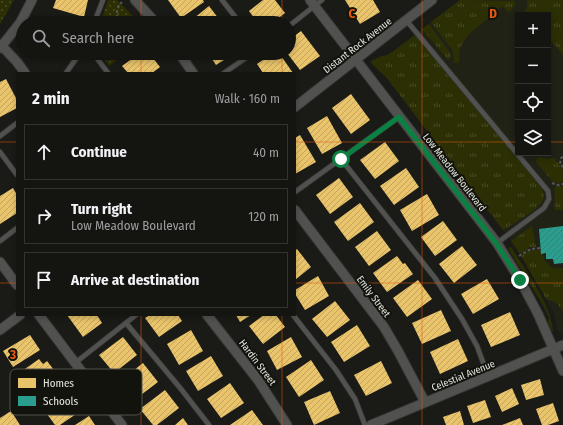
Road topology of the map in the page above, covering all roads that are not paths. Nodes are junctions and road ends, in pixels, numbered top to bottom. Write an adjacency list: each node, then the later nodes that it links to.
1 (32, 0): 8 (street)
2 (103, 0): 9 (lane)
3 (135, 0): 10 (street)
4 (222, 0): 11 (lane)
5 (322, 0): 7 (lane)
6 (432, 0): 13 (street, Distant Rock Avenue)
7 (312, 3): 12 (lane); 20 (street, Low Meadow Boulevard)
8 (24, 16)
9 (97, 16)
10 (150, 16)
11 (235, 16)
12 (296, 19)
13 (406, 20): 20 (street, Distant Rock Avenue); 37 (lane)
14 (16, 28): 15 (street)
15 (1, 47): 21 (street)
16 (75, 60): 22 (lane)
17 (98, 60): 23 (lane)
18 (183, 60): 24 (street)
19 (243, 60): 25 (lane)
20 (355, 60): 26 (street, Distant Rock Avenue); 27 (street, Low Meadow Boulevard)
21 (24, 72)
22 (67, 72)
23 (107, 72)
24 (192, 72)
25 (225, 72)
26 (296, 106)
27 (399, 117): 31 (lane); 37 (street, Low Meadow Boulevard)
28 (16, 124): 29 (lane)
29 (0, 136)
30 (0, 152): 32 (lane)
31 (341, 159): 33 (lane); 52 (lane)
32 (16, 174)
33 (296, 191)
34 (296, 211): 53 (street, Emily Street)
35 (16, 229): 36 (lane)
36 (0, 241)
37 (496, 243): 48 (street, Low Meadow Boulevard)
38 (0, 262): 39 (street)
39 (16, 284)
40 (19, 316): 46 (street)
41 (40, 316): 49 (street)
42 (135, 316): 45 (lane)
43 (208, 316): 57 (street, Hardin Street)
44 (295, 316): 58 (lane)
45 (126, 323): 49 (lane); 56 (lane)
46 (0, 330)
47 (563, 345): 48 (street, Celestial Avenue)
48 (554, 349): 51 (street, Low Meadow Boulevard); 52 (street, Celestial Avenue)
49 (75, 362): 50 (street)
50 (80, 369)
51 (563, 371)
52 (488, 376): 53 (street, Celestial Avenue)
53 (425, 402): 59 (street, Celestial Avenue)
54 (115, 415): 55 (street)
55 (122, 425)
56 (209, 425)
57 (288, 425)
58 (365, 425)
59 (371, 425)

